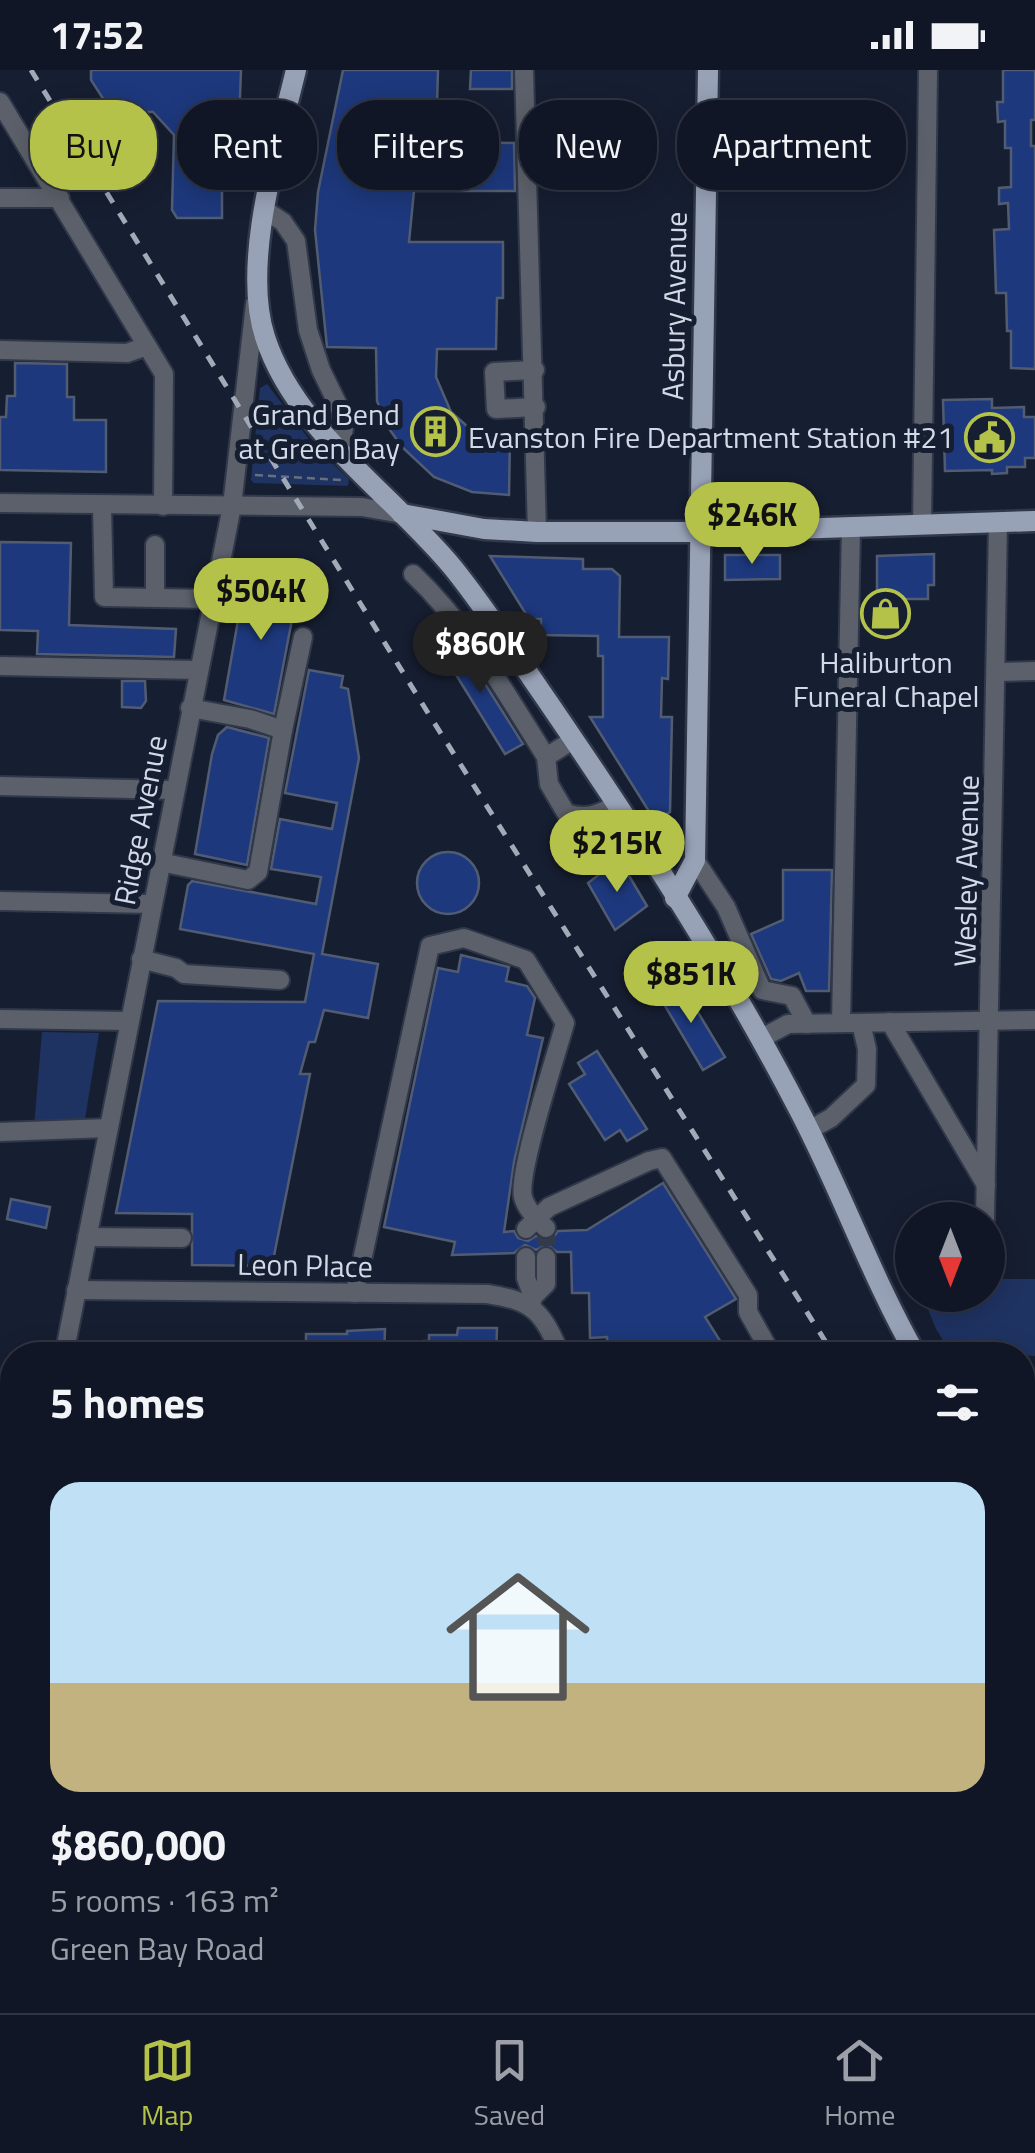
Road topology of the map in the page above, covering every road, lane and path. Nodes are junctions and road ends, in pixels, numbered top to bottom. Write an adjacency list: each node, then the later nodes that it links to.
1 (296, 70): 8 (main road)
2 (524, 70): 12 (street)
3 (708, 70): 27 (main road, Asbury Avenue)
4 (928, 70): 24 (street)
5 (0, 102): 7 (street)
6 (0, 198): 7 (street)
7 (60, 198): 10 (street)
8 (265, 210): 9 (main road); 14 (street)
9 (256, 294): 14 (main road); 20 (street, Ridge Avenue)
10 (147, 346): 11 (street); 19 (street)
11 (0, 350)
12 (535, 370): 13 (street); 13 (street)
13 (536, 406): 26 (street)
14 (340, 450): 21 (main road)
15 (251, 474): 16 (path)
16 (348, 480)
17 (0, 502): 18 (street)
18 (102, 504): 19 (street); 30 (street)
19 (162, 506): 20 (street)
20 (232, 506): 21 (street); 31 (street, Ridge Avenue)
21 (402, 514): 26 (main road); 33 (main road)
22 (998, 522): 23 (main road); 24 (main road); 36 (street, Wesley Avenue)
23 (1035, 522)
24 (922, 525): 25 (main road)
25 (851, 528): 27 (main road); 62 (street)
26 (537, 532): 27 (main road)
27 (700, 532): 46 (main road, Asbury Avenue)
28 (155, 546): 30 (street)
29 (413, 574): 38 (street)
30 (155, 598): 31 (street)
31 (211, 600): 35 (street, Ridge Avenue)
32 (303, 636): 40 (street)
33 (519, 660): 38 (street); 41 (main road)
34 (0, 666): 35 (street)
35 (197, 670): 39 (street, Ridge Avenue)
36 (998, 672): 37 (street); 60 (street, Wesley Avenue)
37 (1035, 672)
38 (493, 673): 42 (street)
39 (190, 708): 40 (street); 44 (street, Ridge Avenue)
40 (283, 730): 47 (street)
41 (572, 740): 42 (street); 45 (main road)
42 (546, 757): 45 (street)
43 (0, 786): 44 (street)
44 (174, 790): 47 (street, Ridge Avenue)
45 (615, 805): 48 (main road)
46 (695, 860): 48 (main road, Asbury Avenue); 51 (street)
47 (160, 862): 50 (street, Ridge Avenue)
48 (675, 898): 52 (main road)
49 (0, 902): 50 (street)
50 (152, 904): 53 (street, Ridge Avenue)
51 (740, 940): 52 (street); 55 (street)
52 (710, 957): 56 (main road)
53 (141, 959): 54 (street); 59 (street, Ridge Avenue)
54 (280, 980)
55 (762, 990): 56 (street); 64 (street)
56 (737, 1001): 65 (main road)
57 (0, 1019): 59 (street)
58 (1035, 1020): 60 (street)
59 (129, 1021): 66 (street, Ridge Avenue)
60 (991, 1021): 61 (street); 69 (street, Wesley Avenue)
61 (890, 1022): 63 (street); 69 (street)
62 (841, 1023): 63 (street); 64 (street)
63 (861, 1023): 67 (street)
64 (807, 1024): 65 (street)
65 (760, 1039): 67 (main road)
66 (108, 1128): 68 (street); 71 (street, Ridge Avenue)
67 (809, 1130): 81 (main road)
68 (0, 1132)
69 (986, 1185): 70 (street, Wesley Avenue)
70 (986, 1202)
71 (87, 1237): 72 (street); 75 (street, Ridge Avenue)
72 (182, 1238)
73 (526, 1258): 77 (street)
74 (546, 1258): 77 (street)
75 (76, 1290): 76 (street, Leon Place); 78 (street, Ridge Avenue)
76 (355, 1293): 77 (street, Leon Place); 80 (street)
77 (532, 1302): 79 (street)
78 (66, 1342)
79 (555, 1342)
80 (765, 1342)
81 (910, 1342)

